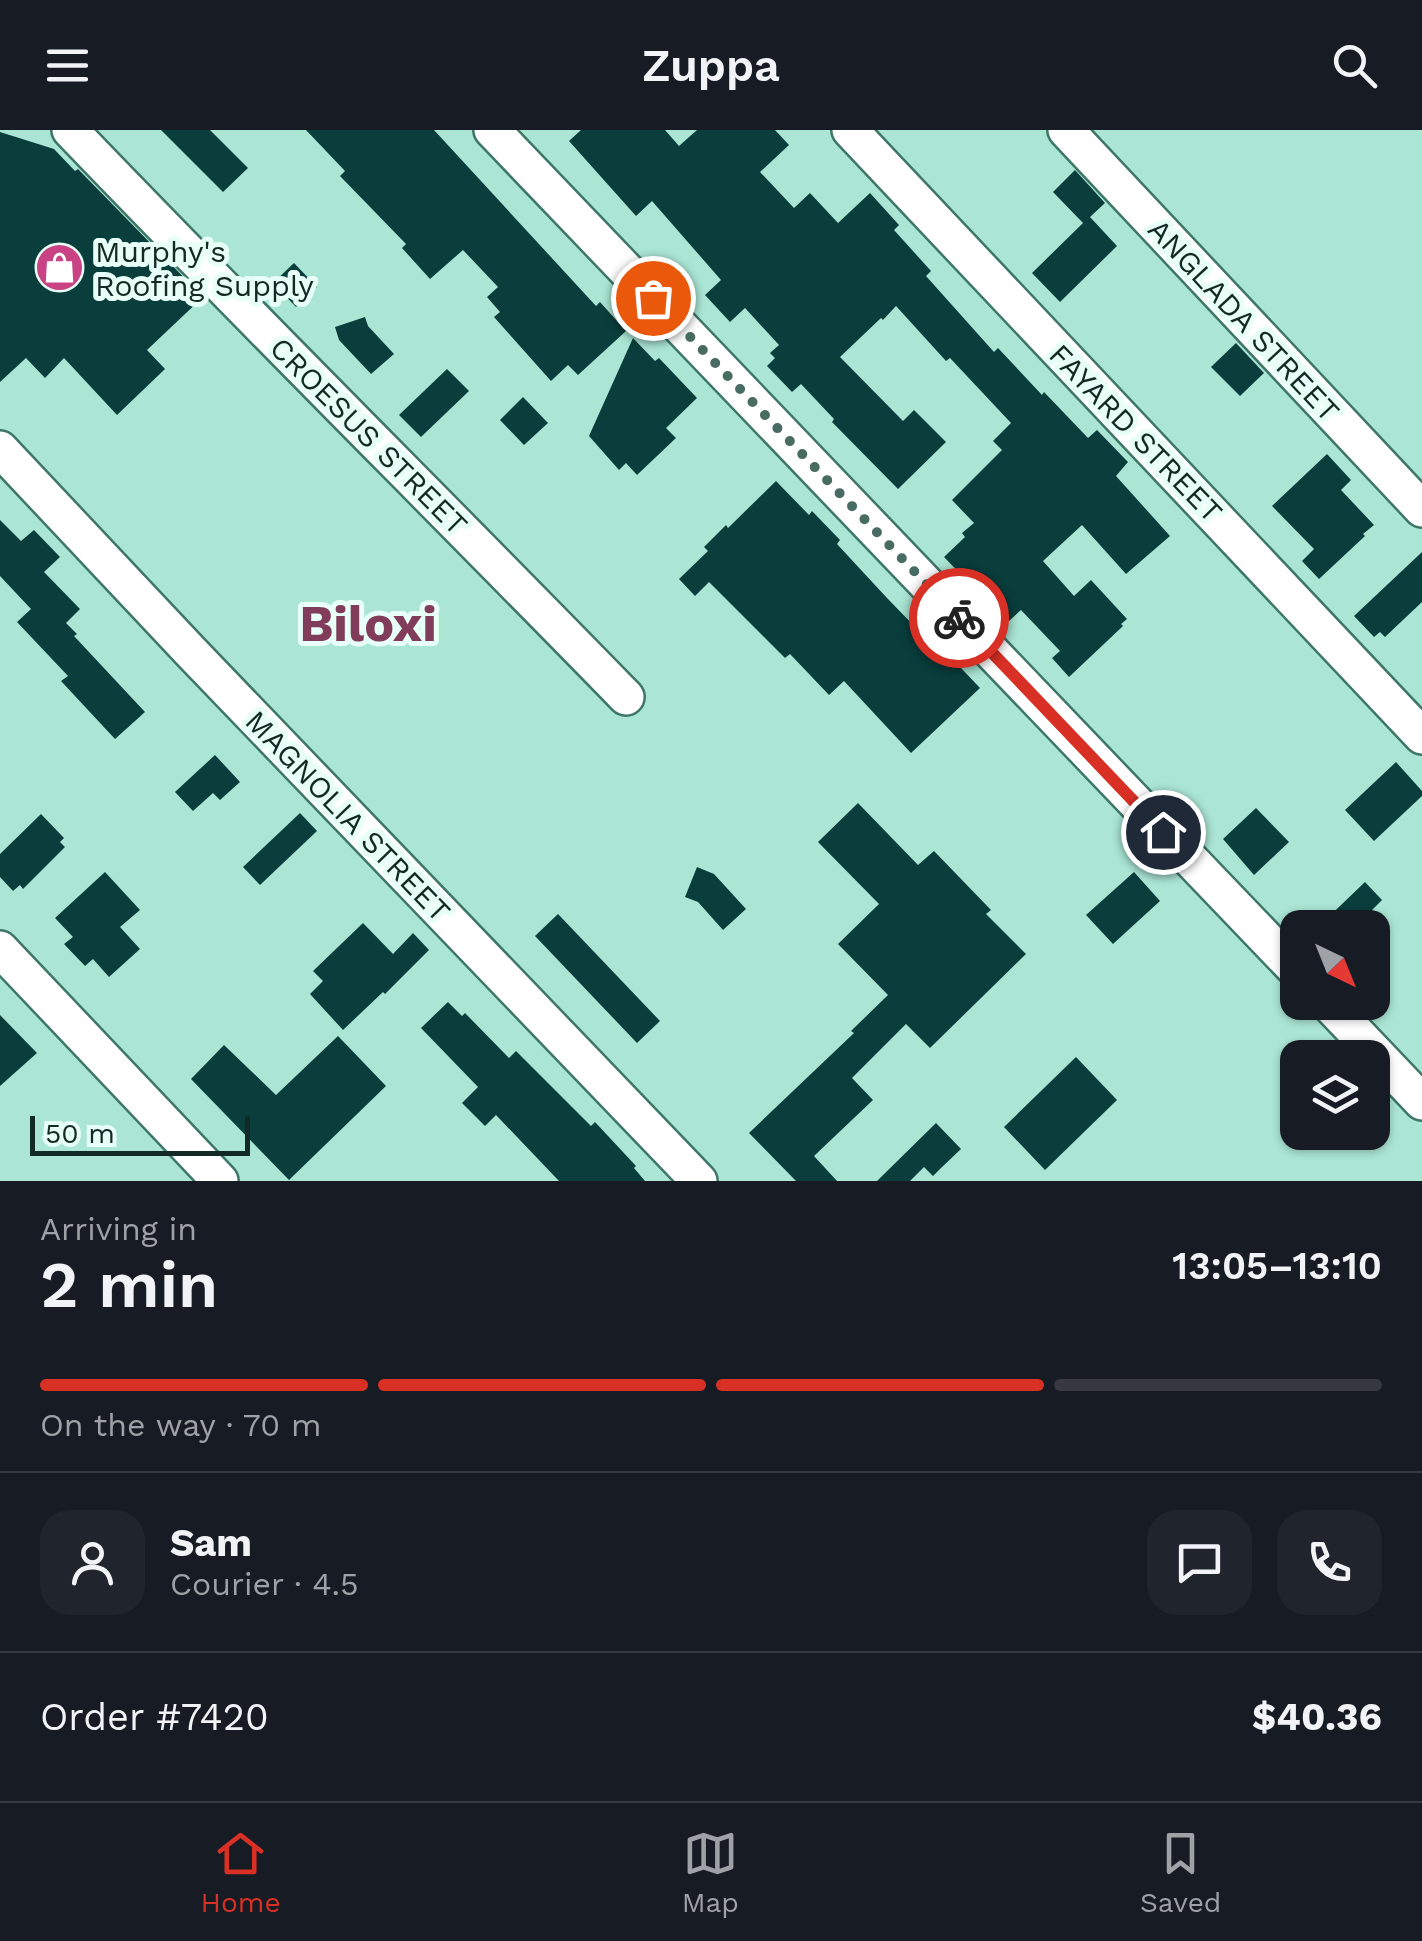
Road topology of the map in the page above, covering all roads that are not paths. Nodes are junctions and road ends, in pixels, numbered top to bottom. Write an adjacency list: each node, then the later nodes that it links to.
1 (70, 130): 7 (street, CROESUS STREET)
2 (492, 130): 10 (street)
3 (850, 130): 8 (street, FAYARD STREET)
4 (1066, 130): 6 (street, ANGLADA STREET)
5 (0, 448): 14 (street, MAGNOLIA STREET)
6 (1422, 510)
7 (626, 697)
8 (1422, 736)
9 (0, 949): 13 (street)
10 (1280, 953)
11 (1344, 1020): 12 (street)
12 (1422, 1102)
13 (220, 1181)
14 (699, 1181)

